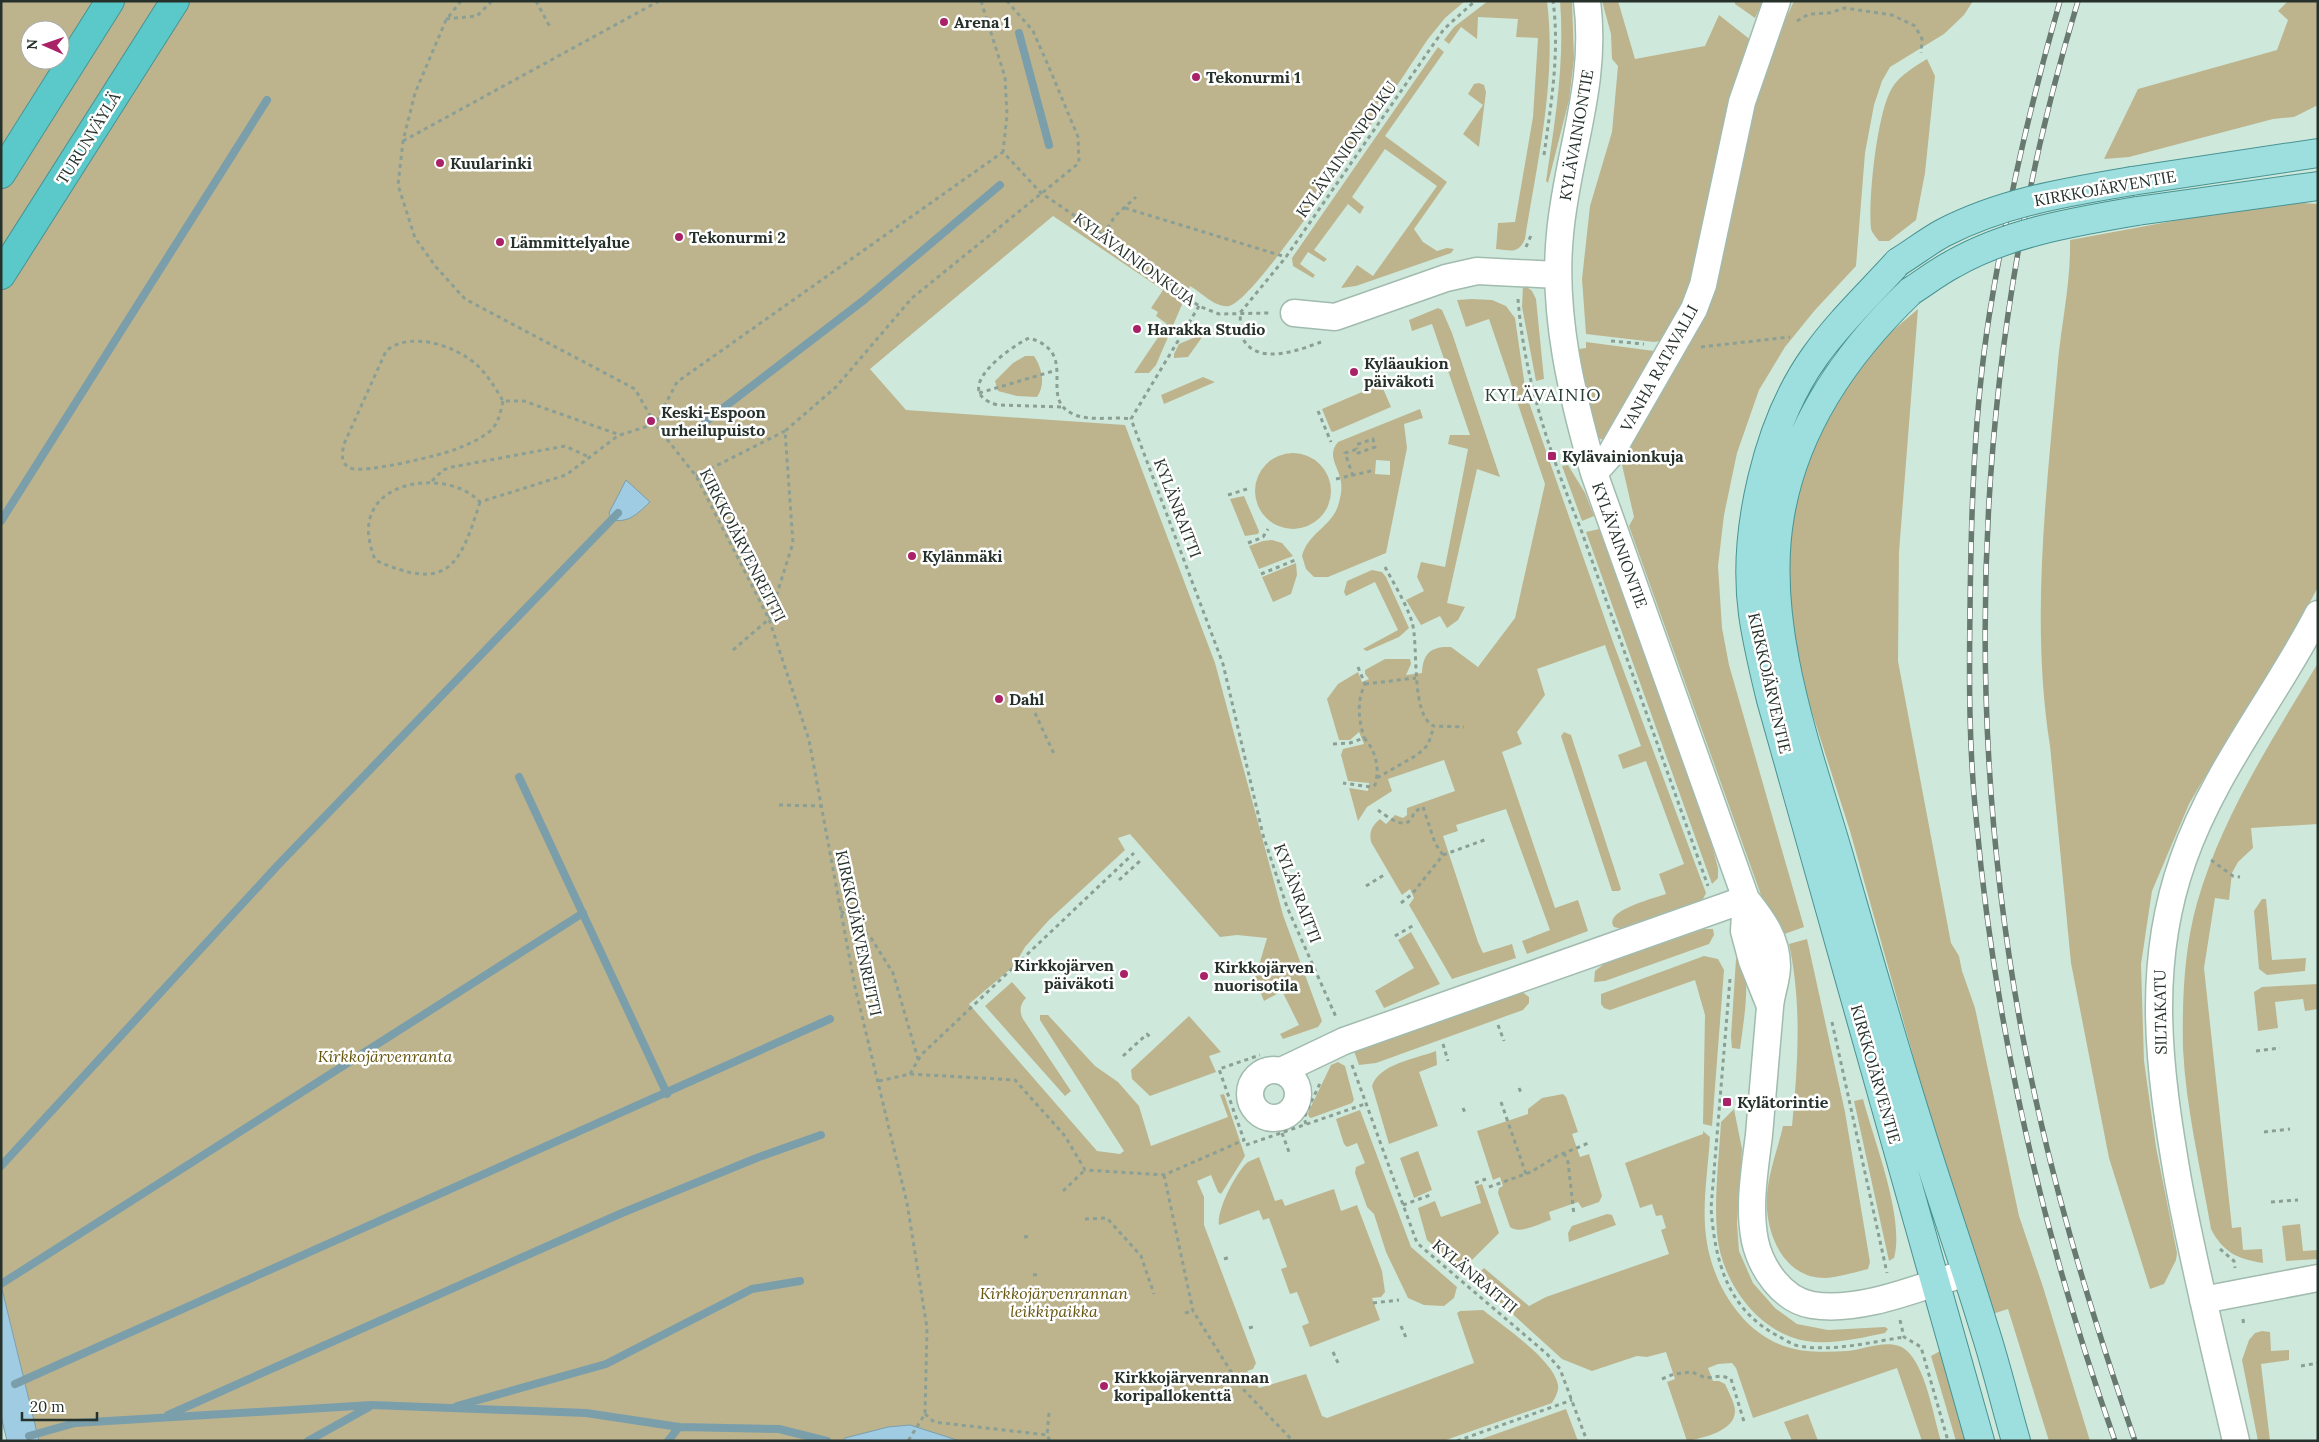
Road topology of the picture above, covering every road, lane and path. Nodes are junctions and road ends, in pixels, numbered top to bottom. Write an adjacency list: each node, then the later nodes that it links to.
1 (110, 1): 21 (highway)
2 (175, 1): 30 (highway, TURUNVÄYLÄ)
3 (462, 1): 13 (path, KIRKKOJÄRVENREITTI)
4 (492, 1): 13 (path)
5 (536, 1): 14 (path)
6 (659, 1): 17 (path)
7 (981, 1): 18 (path)
8 (1007, 1): 23 (path)
9 (1475, 1): 29 (path, KYLÄVAINIONPOLKU)
10 (1553, 1): 20 (path)
11 (1587, 1): 31 (street, KYLÄVAINIONTIE)
12 (1777, 1): 15 (street, VANHA RATAVALLI)
13 (446, 20): 17 (path, KIRKKOJÄRVENREITTI)
14 (550, 27)
15 (1766, 29): 16 (path); 53 (street, VANHA RATAVALLI)
16 (1922, 53)
17 (403, 141): 46 (path, KIRKKOJÄRVENREITTI)
18 (1003, 152): 23 (path, KYLÄVAINIONKUJA); 46 (path)
19 (2318, 153): 152 (main road, KIRKKOJÄRVENTIE, bridge)
20 (1544, 160)
21 (1, 174)
22 (2318, 186): 148 (main road, KIRKKOJÄRVENTIE, bridge)
23 (1041, 193): 27 (path, KYLÄVAINIONKUJA); 47 (path)
24 (1136, 197): 25 (path)
25 (1125, 208): 27 (path); 29 (path)
26 (1533, 229): 28 (path)
27 (1103, 235): 33 (path, KYLÄVAINIONKUJA)
28 (1520, 254)
29 (1286, 257): 34 (path, KYLÄVAINIONPOLKU)
30 (1, 274)
31 (1557, 275): 35 (street); 53 (street, KYLÄVAINIONTIE)
32 (1517, 293): 94 (path)
33 (1199, 306): 34 (path, KYLÄVAINIONKUJA); 45 (path)
34 (1240, 313): 35 (path, KYLÄVAINIONKUJA)
35 (1294, 313)
36 (1790, 337): 39 (path)
37 (1611, 341): 38 (path)
38 (1652, 345)
39 (1692, 348)
40 (1057, 370): 41 (path); 41 (path); 43 (path)
41 (979, 393): 43 (path)
42 (503, 401): 42 (path); 48 (path)
43 (1061, 407): 45 (path)
44 (1318, 411): 49 (path)
45 (1131, 419): 101 (path, KYLÄNRAITTI)
46 (655, 424): 48 (path); 54 (path, KIRKKOJÄRVENREITTI)
47 (785, 431): 54 (path); 67 (path)
48 (620, 435): 51 (path)
49 (1331, 442)
50 (1357, 449): 50 (path); 55 (path)
51 (589, 457): 57 (path); 60 (path)
52 (1375, 470): 55 (path)
53 (1594, 473): 92 (street, KYLÄVAINIONTIE)
54 (696, 476): 67 (path, KIRKKOJÄRVENREITTI)
55 (1352, 476): 56 (path)
56 (1336, 479)
57 (432, 482): 60 (path); 60 (path)
58 (1247, 489): 59 (path)
59 (1228, 495)
60 (480, 502)
61 (1268, 530): 62 (path)
62 (1248, 543)
63 (1298, 559): 65 (path)
64 (1385, 567): 70 (path)
65 (1261, 574)
66 (2318, 614): 157 (street, SILTAKATU)
67 (768, 619): 68 (path); 81 (path, KIRKKOJÄRVENREITTI)
68 (733, 650)
69 (1358, 668): 71 (path)
70 (1416, 678): 71 (path); 73 (path)
71 (1365, 684): 75 (path)
72 (1034, 713): 77 (path)
73 (1434, 726): 74 (path); 78 (path)
74 (1464, 727)
75 (1364, 738): 76 (path); 78 (path)
76 (1333, 744)
77 (1055, 756)
78 (1377, 778): 79 (path)
79 (1343, 783)
80 (779, 805): 81 (path)
81 (820, 806): 95 (path, KIRKKOJÄRVENREITTI)
82 (1378, 810): 85 (path)
83 (1487, 839): 85 (path)
84 (1134, 853): 107 (path)
85 (1443, 855): 93 (path)
86 (2204, 856): 89 (path)
87 (1140, 861): 90 (path)
88 (1384, 875): 91 (path)
89 (2240, 877)
90 (1119, 880)
91 (1366, 886)
92 (1746, 899): 94 (street); 155 (street, KYLÄVAINIONTIE)
93 (1401, 903)
94 (1717, 909): 101 (street)
95 (841, 911): 107 (path); 112 (path, KIRKKOJÄRVENREITTI)
96 (1414, 925): 97 (path)
97 (1395, 936)
98 (1729, 971): 169 (path)
99 (1498, 1025): 102 (path)
100 (1151, 1038): 106 (path)
101 (1344, 1040): 109 (street); 116 (path, KYLÄNRAITTI)
102 (1504, 1041)
103 (1442, 1044): 108 (path)
104 (2280, 1048): 105 (path)
105 (2256, 1051)
106 (1123, 1056)
107 (918, 1060): 110 (path)
108 (1448, 1061)
109 (1281, 1071)
110 (910, 1074): 112 (path); 128 (path)
111 (1323, 1078): 119 (path)
112 (879, 1081): 178 (path, KIRKKOJÄRVENREITTI)
113 (1519, 1088): 114 (path)
114 (1522, 1095)
115 (1501, 1102): 129 (path)
116 (1365, 1104): 119 (path); 138 (path, KYLÄNRAITTI)
117 (1464, 1108): 118 (path)
118 (1466, 1115)
119 (1306, 1124): 122 (path)
120 (2290, 1129): 121 (path)
121 (2264, 1132)
122 (1282, 1133): 125 (path); 126 (path)
123 (1244, 1140): 130 (path)
124 (1591, 1142): 127 (path)
125 (1246, 1145)
126 (1289, 1152)
127 (1564, 1153): 129 (path); 139 (path)
128 (1085, 1170): 130 (path); 134 (path)
129 (1526, 1174): 133 (path)
130 (1164, 1175): 163 (path)
131 (1486, 1179): 132 (path)
132 (1475, 1183)
133 (1489, 1187)
134 (1063, 1191)
135 (1433, 1194): 138 (path)
136 (2298, 1200): 137 (path)
137 (2271, 1202)
138 (1403, 1205): 176 (path, KYLÄNRAITTI)
139 (1574, 1215)
140 (1086, 1219): 154 (path)
141 (1031, 1236): 142 (path)
142 (1024, 1237)
143 (2216, 1245): 147 (path)
144 (1230, 1257): 146 (path)
145 (1882, 1257): 155 (path)
146 (1224, 1259)
147 (2234, 1261)
148 (1966, 1273): 152 (street, KYLÄVAINIONTIE); 188 (main road, KIRKKOJÄRVENTIE)
149 (1041, 1274): 150 (path)
150 (1034, 1275)
151 (2318, 1278): 157 (street)
152 (1935, 1282): 155 (street, KYLÄVAINIONTIE); 187 (main road, KIRKKOJÄRVENTIE)
153 (1045, 1290): 161 (path)
154 (1154, 1294)
155 (1893, 1294): 169 (path)
156 (1399, 1300): 158 (path)
157 (2203, 1300): 189 (street, SILTAKATU)
158 (1373, 1303)
159 (1066, 1306): 162 (path)
160 (1084, 1308): 165 (path)
161 (1042, 1310)
162 (1062, 1311)
163 (1193, 1311): 164 (path); 183 (path)
164 (1185, 1313)
165 (1084, 1314)
166 (1256, 1326): 168 (path)
167 (1401, 1326): 170 (path)
168 (1249, 1328)
169 (1904, 1336): 186 (path)
170 (1406, 1340)
171 (1333, 1352): 173 (path)
172 (2318, 1363): 174 (path)
173 (1339, 1365)
174 (2301, 1366)
175 (1662, 1379): 179 (path)
176 (1572, 1400): 184 (path); 185 (path, KYLÄNRAITTI)
177 (1049, 1413): 180 (path)
178 (925, 1414): 180 (path); 181 (path)
179 (1745, 1425)
180 (1047, 1435): 182 (path)
181 (908, 1441)
182 (1050, 1441)
183 (1293, 1441)
184 (1457, 1441)
185 (1587, 1441)
186 (1948, 1441)
187 (1980, 1441)
188 (2016, 1441)
189 (2236, 1441)

